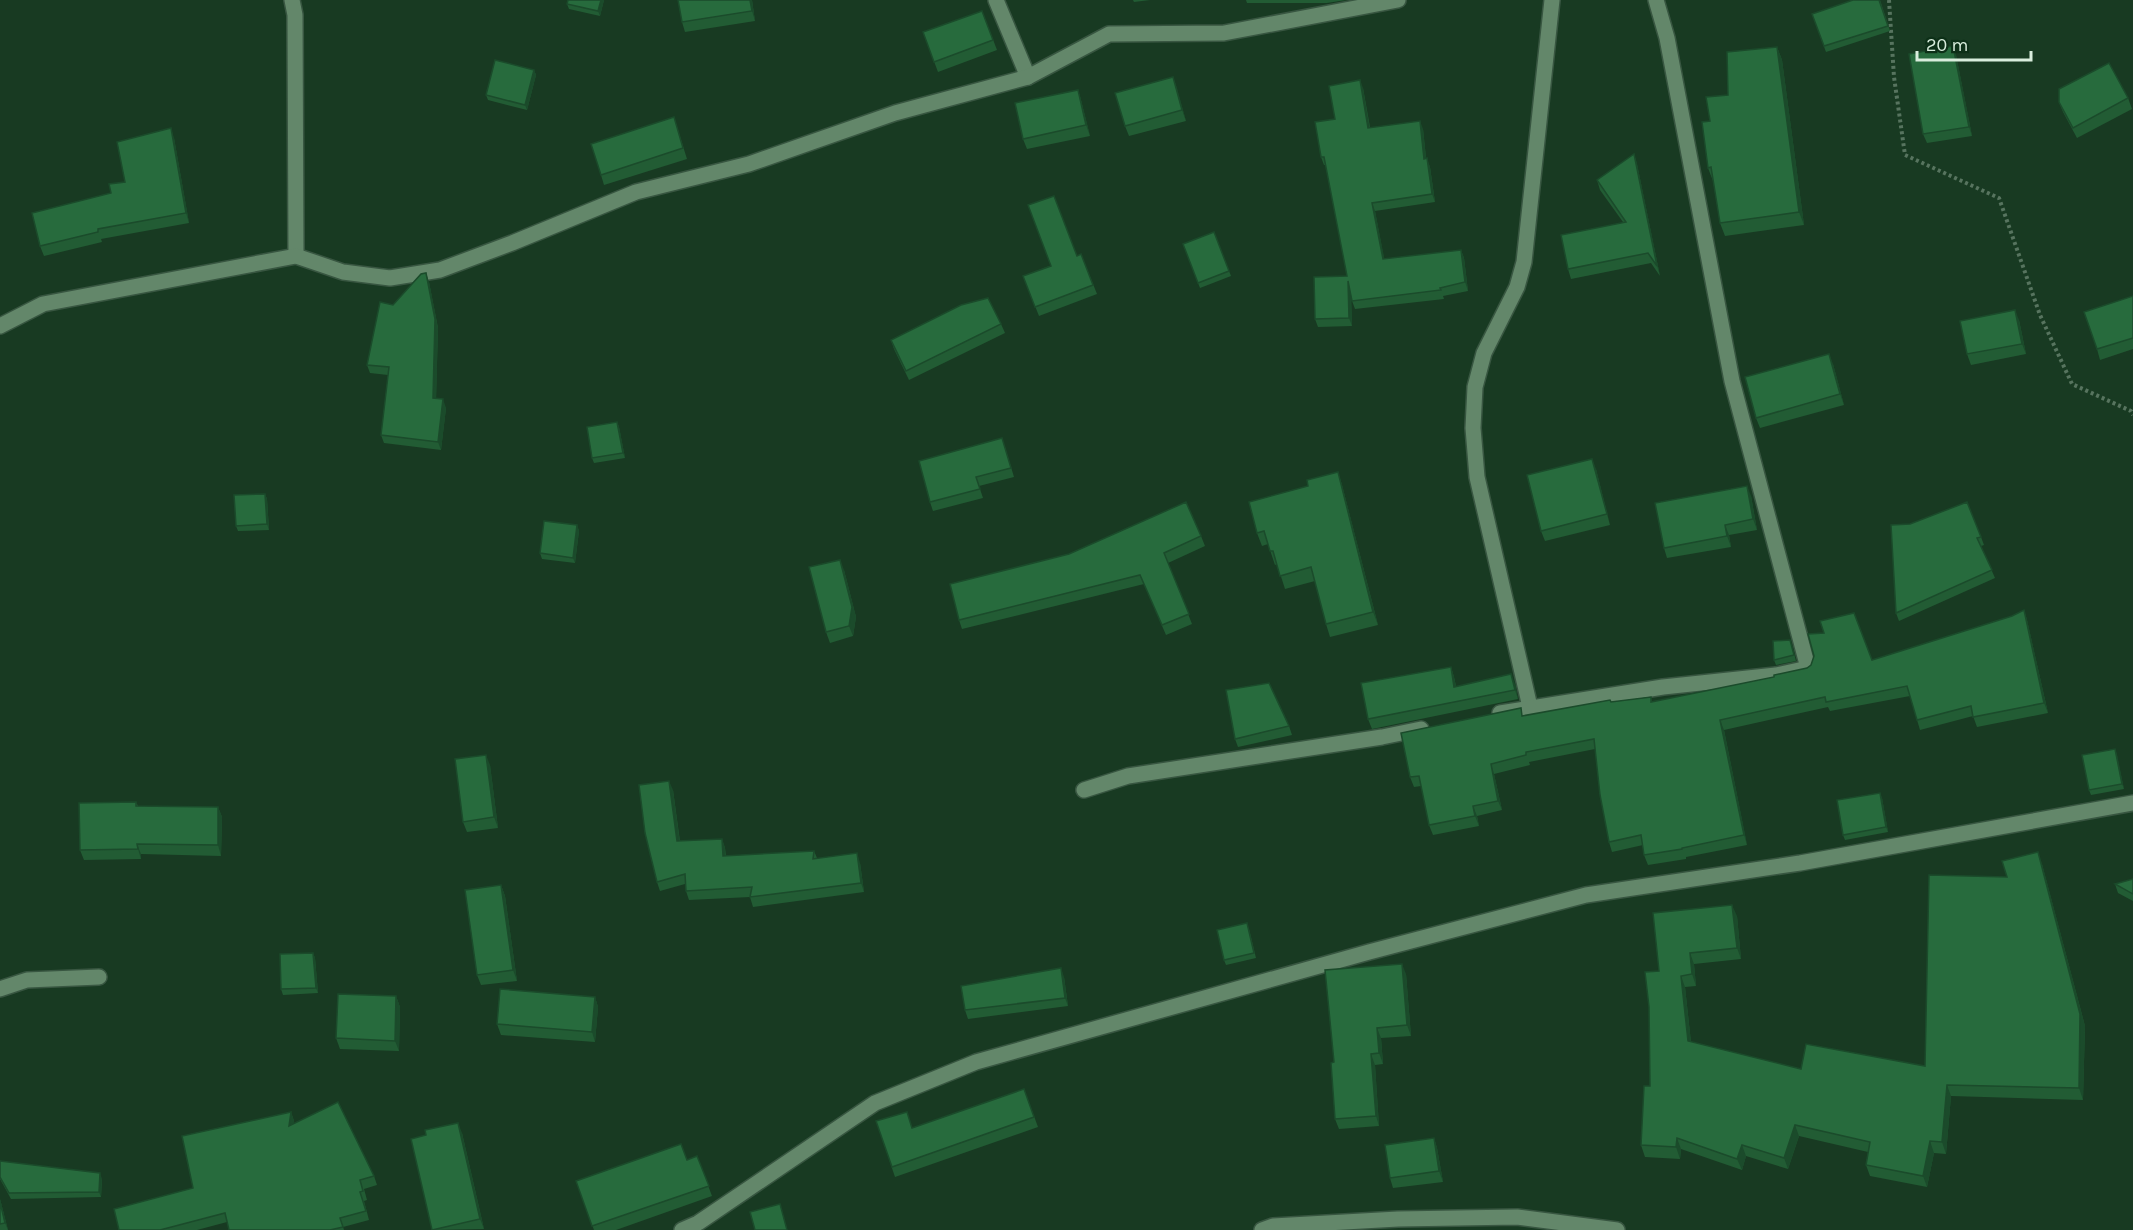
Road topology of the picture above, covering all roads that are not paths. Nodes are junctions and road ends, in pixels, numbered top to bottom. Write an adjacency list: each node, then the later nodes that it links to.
1 (292, 0): 7 (street)
2 (996, 0): 6 (street)
3 (1398, 0): 6 (street)
4 (1552, 0): 9 (street)
5 (1656, 0): 9 (street)
6 (1028, 77): 7 (street)
7 (296, 256): 8 (street)
8 (0, 326)
9 (1530, 707): 10 (street)
10 (1484, 716)
11 (1439, 726): 12 (street)
12 (1084, 790)
13 (2133, 803): 16 (street)
14 (99, 977): 15 (street)
15 (0, 989)
16 (699, 1227): 17 (street)
17 (682, 1230)
18 (1262, 1230): 19 (street)
19 (1617, 1230)

